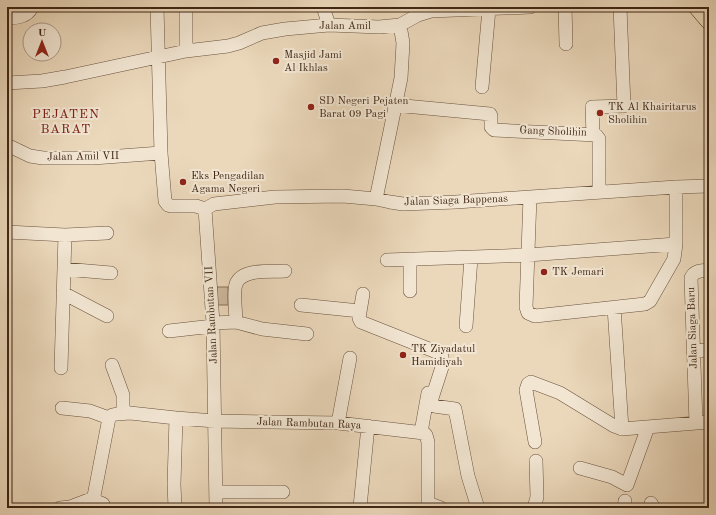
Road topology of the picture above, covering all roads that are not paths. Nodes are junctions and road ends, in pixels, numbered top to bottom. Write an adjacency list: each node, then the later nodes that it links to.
1 (32, 7): 11 (street)
2 (157, 7): 17 (street)
3 (186, 7): 16 (street)
4 (323, 7): 13 (street)
5 (530, 7): 9 (street, Jalan Amil)
6 (566, 7): 15 (street)
7 (620, 7): 21 (street, Gang Sholihin)
8 (697, 7): 12 (main road)
9 (482, 8): 10 (street, Jalan Amil); 19 (street)
10 (424, 10): 14 (street, Jalan Amil)
11 (7, 18)
12 (709, 21)
13 (329, 24): 14 (street, Jalan Amil); 16 (street, Jalan Amil)
14 (400, 25): 20 (street)
15 (566, 44)
16 (186, 50): 17 (street, Jalan Amil)
17 (159, 57): 18 (street, Jalan Amil); 23 (street)
18 (7, 83)
19 (482, 87)
20 (394, 105): 21 (street, Gang Sholihin); 28 (street)
21 (593, 134): 26 (street)
22 (7, 145): 23 (street, Jalan Amil VII)
23 (161, 153): 29 (street)
24 (709, 186): 25 (street, Jalan Siaga Bappenas)
25 (676, 187): 26 (street, Jalan Siaga Bappenas); 33 (street)
26 (599, 192): 27 (street, Jalan Siaga Bappenas)
27 (530, 197): 28 (street, Jalan Siaga Bappenas); 34 (street)
28 (376, 199): 29 (street, Jalan Siaga Bappenas)
29 (205, 209): 50 (street, Jalan Rambutan VII)
30 (7, 232): 32 (street)
31 (106, 233): 32 (street)
32 (65, 235): 38 (street)
33 (676, 244): 34 (street); 46 (street)
34 (528, 255): 35 (street); 46 (street)
35 (471, 258): 36 (street); 51 (street)
36 (410, 259): 37 (street); 42 (street)
37 (388, 260)
38 (64, 269): 41 (street); 43 (street)
39 (709, 270): 55 (street, Jalan Siaga Baru)
40 (285, 271): 49 (street)
41 (112, 272)
42 (410, 291)
43 (63, 293): 48 (street); 58 (street)
44 (363, 294): 47 (street)
45 (301, 305): 47 (street)
46 (614, 307): 69 (street)
47 (360, 312): 82 (street)
48 (107, 316)
49 (236, 322): 50 (street); 53 (street)
50 (213, 324): 52 (street); 64 (street, Jalan Rambutan VII)
51 (466, 326)
52 (169, 331)
53 (307, 334)
54 (709, 350): 55 (street)
55 (693, 351): 65 (street, Jalan Siaga Baru)
56 (350, 358): 66 (street)
57 (112, 364): 61 (street)
58 (61, 368)
59 (430, 386): 70 (street)
60 (62, 408): 62 (street)
61 (123, 413): 62 (street); 63 (street, Jalan Rambutan Raya)
62 (109, 418): 78 (street)
63 (176, 418): 64 (street, Jalan Rambutan Raya); 79 (street)
64 (215, 421): 66 (street, Jalan Rambutan Raya); 74 (street, Jalan Rambutan VII)
65 (703, 422): 68 (street)
66 (338, 423): 67 (street, Jalan Rambutan Raya)
67 (368, 426): 70 (street, Jalan Rambutan Raya); 77 (street)
68 (648, 427): 69 (street); 73 (street)
69 (622, 429): 71 (street)
70 (421, 432): 76 (street)
71 (535, 442)
72 (536, 461): 83 (street)
73 (580, 468)
74 (216, 492): 75 (street); 80 (street, Jalan Rambutan VII)
75 (283, 492)
76 (427, 505): 81 (street)
77 (360, 507)
78 (67, 508)
79 (175, 508)
80 (216, 508)
81 (441, 508)
82 (478, 508)
83 (534, 508)

